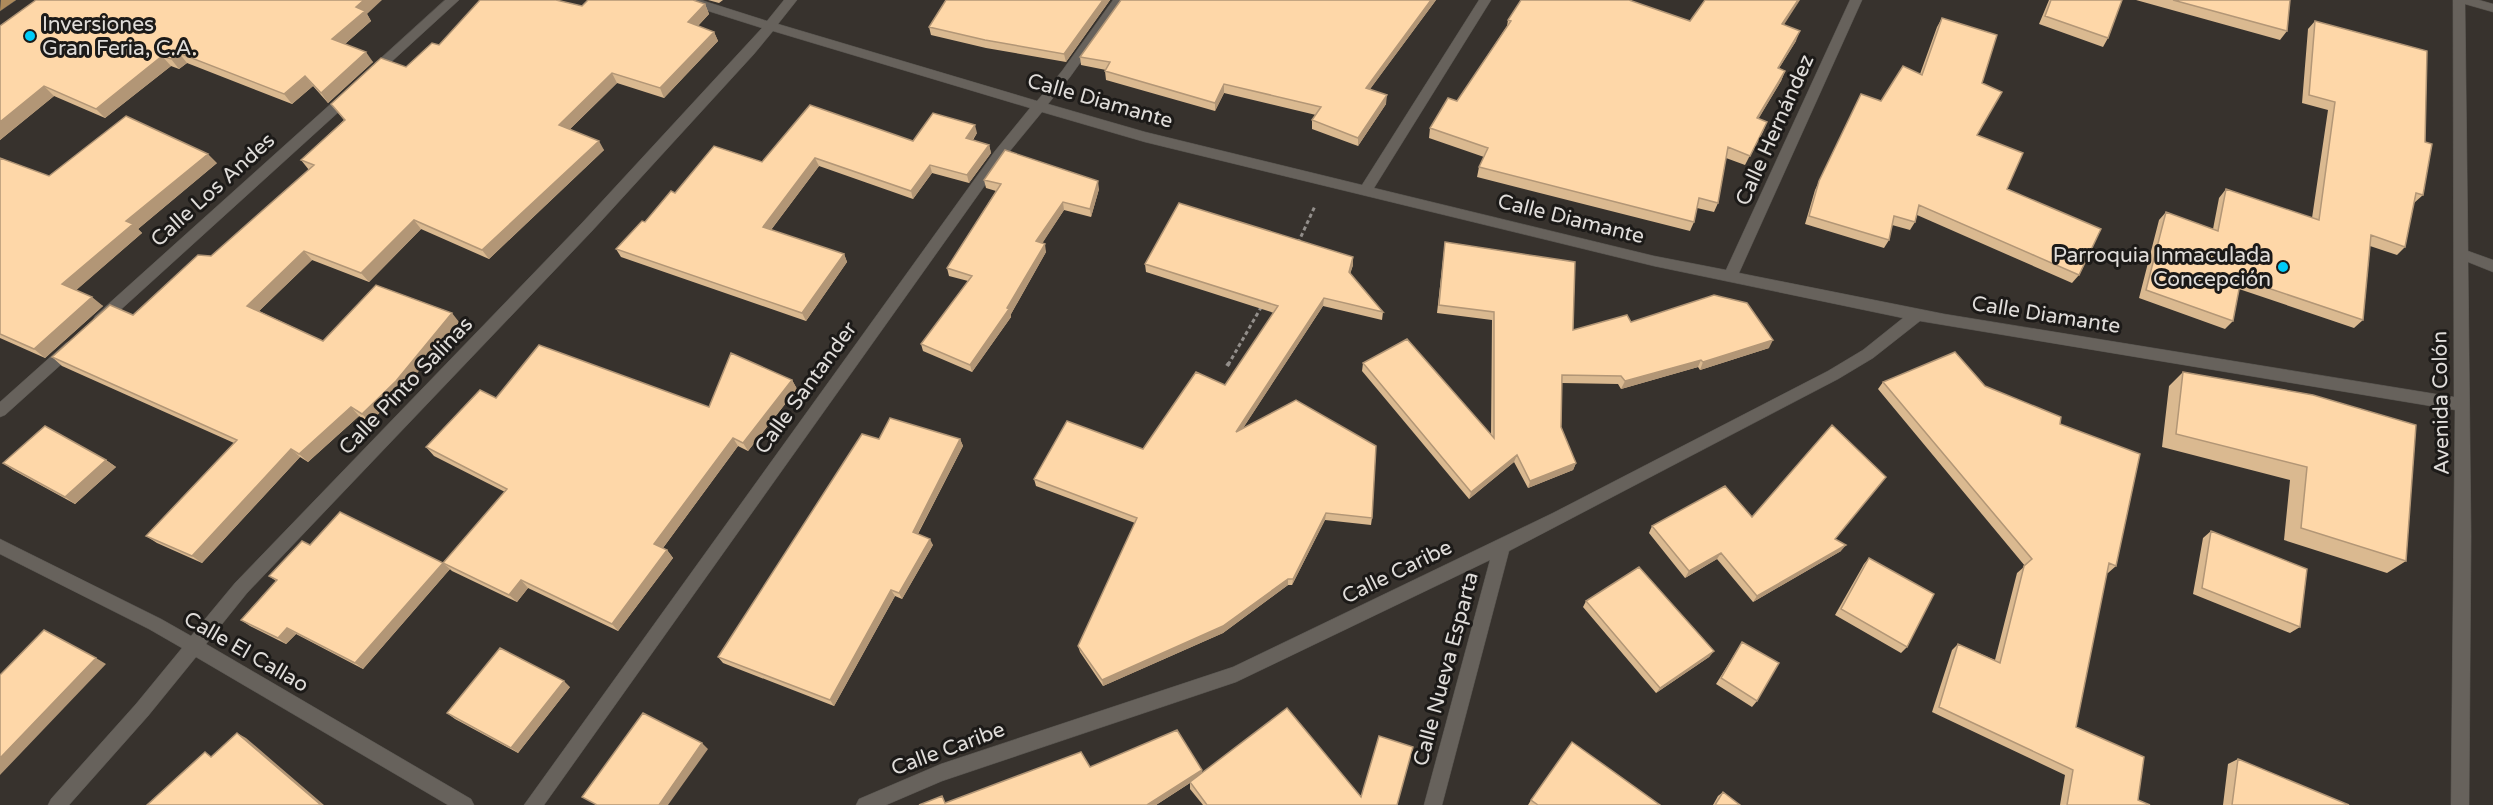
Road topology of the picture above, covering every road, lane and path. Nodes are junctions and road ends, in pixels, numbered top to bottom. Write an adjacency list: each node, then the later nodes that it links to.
1 (10, 0): 10 (main road)
2 (453, 0): 24 (street, Calle Los Andes)
3 (687, 0): 12 (street, Calle Diamante)
4 (791, 0): 12 (street, Calle Pinto Salinas)
5 (1119, 0): 13 (street, Calle Santander)
6 (1485, 0): 15 (street)
7 (1856, 0): 19 (street, Calle Hernández)
8 (2459, 0): 17 (street, Avenida Colón)
9 (2464, 0): 11 (street)
10 (0, 7)
11 (2493, 8)
12 (770, 26): 13 (street, Calle Diamante); 27 (street, Calle Pinto Salinas)
13 (1040, 107): 14 (street, Calle Diamante); 30 (street, Calle Santander)
14 (1325, 181): 15 (street, Calle Diamante); 16 (path)
15 (1366, 190): 19 (street, Calle Diamante)
16 (1296, 246)
17 (2461, 254): 18 (street); 23 (street, Avenida Colón)
18 (2493, 266)
19 (1730, 277): 21 (street, Calle Diamante)
20 (1268, 295): 22 (path)
21 (1918, 314): 23 (street, Calle Diamante); 26 (street, Calle Caribe)
22 (1227, 366)
23 (2462, 405): 33 (street, Avenida Colón)
24 (0, 411)
25 (0, 546): 27 (street, Calle El Callao)
26 (1502, 546): 31 (street, Calle Caribe); 32 (street, Calle Nueva Esparta)
27 (194, 647): 28 (street, Calle Pinto Salinas); 29 (street, Calle El Callao)
28 (57, 805)
29 (465, 805)
30 (532, 805)
31 (865, 805)
32 (1433, 805)
33 (2460, 805)

